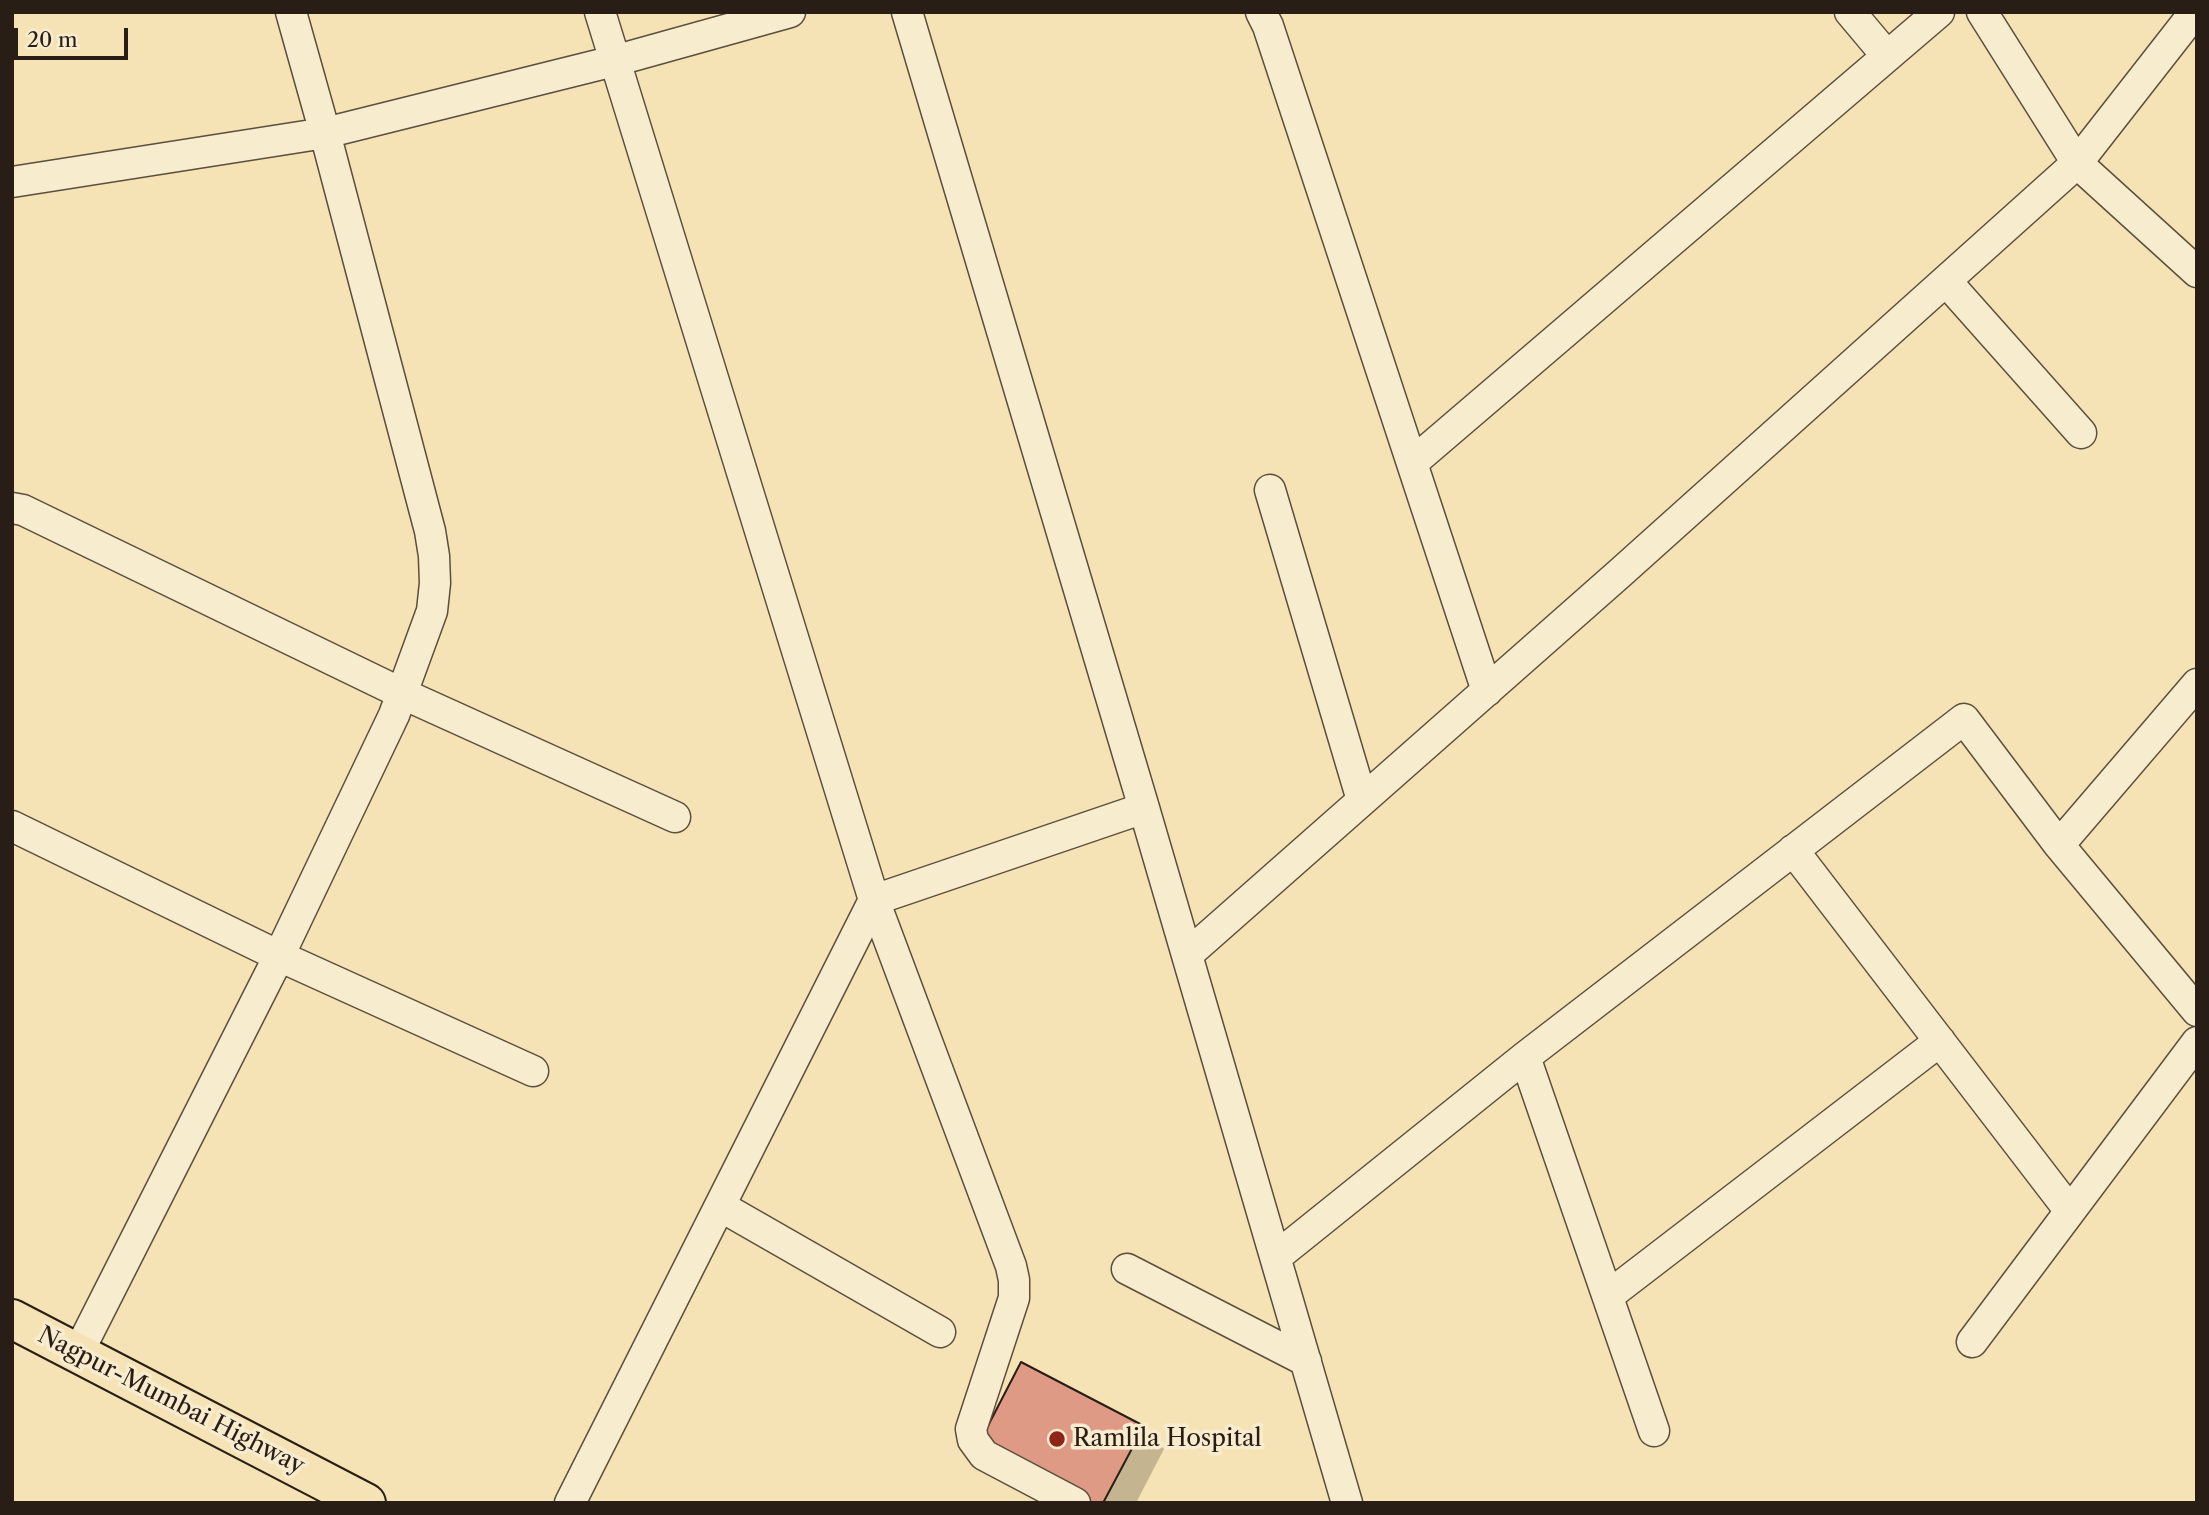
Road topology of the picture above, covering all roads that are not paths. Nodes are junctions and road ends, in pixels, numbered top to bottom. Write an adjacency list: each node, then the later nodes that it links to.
1 (291, 12): 12 (street)
2 (600, 12): 11 (street)
3 (790, 12): 11 (street)
4 (907, 12): 25 (street)
5 (1850, 12): 10 (street)
6 (1939, 12): 10 (street)
7 (1982, 12): 13 (street)
8 (2195, 12): 13 (street)
9 (1266, 15): 18 (street)
10 (1887, 57): 18 (street)
11 (614, 61): 12 (street); 30 (street)
12 (326, 133): 14 (street); 23 (street)
13 (2077, 163): 15 (street); 16 (street)
14 (14, 176)
15 (2197, 272)
16 (1946, 281): 17 (street); 22 (street)
17 (2081, 433)
18 (1412, 463): 22 (street)
19 (1270, 491): 24 (street)
20 (12, 508): 23 (street)
21 (2197, 684): 28 (street)
22 (1487, 691): 24 (street)
23 (401, 693): 26 (street); 32 (street)
24 (1362, 800): 31 (street)
25 (1144, 808): 30 (street); 31 (street)
26 (675, 817)
27 (12, 826): 32 (street)
28 (2059, 845): 29 (street); 33 (street)
29 (1793, 850): 34 (street); 36 (street)
30 (874, 900): 38 (street); 51 (street)
31 (1187, 955): 40 (street)
32 (279, 956): 37 (street); 46 (street)
33 (2197, 1011)
34 (1940, 1041): 39 (street); 42 (street)
35 (2197, 1042): 39 (street)
36 (1525, 1057): 40 (street); 42 (street)
37 (533, 1071)
38 (720, 1206): 44 (street); 50 (street)
39 (2070, 1211): 45 (street)
40 (1276, 1257): 47 (street)
41 (1128, 1269): 47 (street)
42 (1608, 1296): 48 (street)
43 (12, 1319): 46 (highway, Nagpur-Mumbai Highway)
44 (940, 1332)
45 (1972, 1342)
46 (78, 1353): 49 (highway, Nagpur-Mumbai Highway)
47 (1306, 1362): 52 (street)
48 (1654, 1431)
49 (366, 1503)
50 (570, 1503)
51 (1075, 1503)
52 (1347, 1503)

